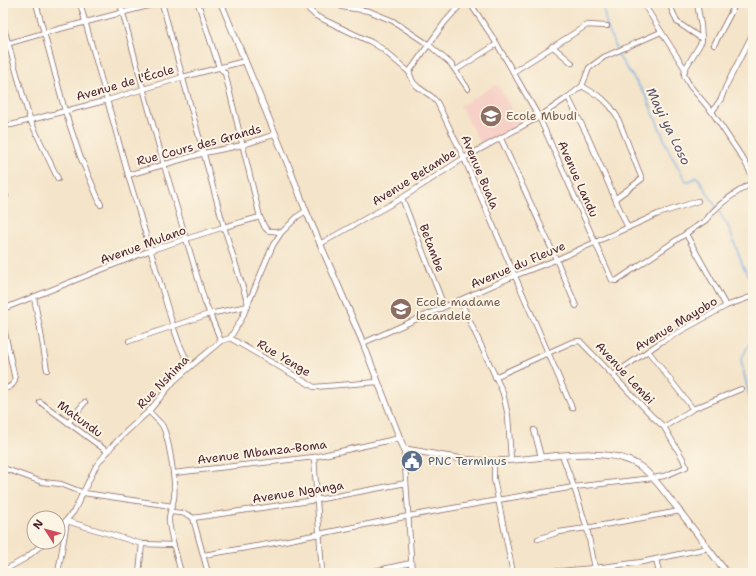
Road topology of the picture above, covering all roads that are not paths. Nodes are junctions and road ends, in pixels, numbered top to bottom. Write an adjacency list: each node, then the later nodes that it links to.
1 (36, 3): 21 (street)
2 (80, 3): 18 (street)
3 (120, 3): 17 (street)
4 (159, 3): 17 (street)
5 (162, 3): 38 (street)
6 (198, 3): 33 (street)
7 (221, 3): 31 (street)
8 (302, 3): 36 (street, Avenue Buala)
9 (453, 3): 15 (street)
10 (470, 3): 26 (street, Avenue Landu)
11 (643, 3): 22 (street)
12 (669, 3): 24 (street)
13 (697, 3): 24 (street)
14 (736, 3): 30 (street)
15 (460, 5): 28 (street)
16 (342, 7): 28 (street)
17 (122, 12): 18 (street); 40 (street)
18 (86, 22): 21 (street); 43 (street)
19 (3, 24): 25 (street)
20 (606, 26): 29 (street)
21 (44, 32): 25 (street); 44 (street)
22 (661, 32): 34 (street); 39 (street)
23 (753, 33): 45 (street)
24 (702, 39): 34 (street)
25 (8, 43): 27 (street); 48 (street)
26 (497, 44): 35 (street); 37 (street, Avenue Landu)
27 (3, 45)
28 (429, 45): 35 (street); 36 (street)
29 (552, 46): 32 (street); 37 (street)
30 (714, 46)
31 (245, 61): 33 (street, Avenue de l'École); 49 (street)
32 (572, 63)
33 (219, 67): 38 (street, Avenue de l'École); 51 (street)
34 (685, 69): 45 (street)
35 (456, 70): 41 (street)
36 (409, 72): 53 (street, Avenue Buala)
37 (513, 72): 46 (street, Avenue Landu)
38 (183, 77): 40 (street, Avenue de l'École); 52 (street)
39 (582, 86): 42 (street, Avenue Betambe); 60 (street)
40 (144, 89): 43 (street, Avenue de l'École); 54 (street)
41 (468, 90)
42 (568, 97): 46 (street, Avenue Betambe); 60 (street)
43 (108, 100): 44 (street, Avenue de l'École); 55 (street)
44 (65, 111): 48 (street, Avenue de l'École); 62 (street)
45 (712, 112): 56 (street)
46 (539, 117): 50 (street, Avenue Betambe); 70 (street, Avenue Landu)
47 (3, 119): 48 (street, Avenue de l'École)
48 (30, 120): 57 (street)
49 (276, 134): 51 (street, Rue Cours des Grands); 63 (street)
50 (501, 139): 53 (street, Avenue Betambe); 73 (street)
51 (243, 145): 52 (street, Rue Cours des Grands); 64 (street)
52 (204, 153): 54 (street, Rue Cours des Grands); 65 (street)
53 (464, 158): 59 (street, Avenue Betambe); 74 (street, Avenue Buala)
54 (164, 165): 55 (street, Rue Cours des Grands); 69 (street)
55 (128, 175): 72 (street)
56 (753, 178)
57 (58, 179)
58 (753, 182): 68 (street)
59 (402, 198): 71 (street, Avenue Betambe); 79 (street, Betambe)
60 (616, 198): 66 (street)
61 (698, 200): 66 (street, Avenue du Fleuve)
62 (101, 205)
63 (306, 211): 67 (street); 71 (street)
64 (260, 217): 65 (street, Avenue Mulano); 67 (street)
65 (224, 227): 69 (street, Avenue Mulano); 78 (street)
66 (628, 228): 70 (street, Avenue du Fleuve)
67 (281, 233): 78 (street)
68 (686, 234): 70 (street, Avenue Landu); 81 (street)
69 (186, 240): 72 (street, Avenue Mulano); 83 (street)
70 (595, 243): 73 (street, Avenue du Fleuve)
71 (320, 244): 89 (street)
72 (151, 250): 76 (street, Avenue Mulano); 85 (street)
73 (558, 260): 74 (street, Avenue du Fleuve); 80 (street)
74 (514, 276): 77 (street, Avenue du Fleuve); 91 (street, Avenue Buala)
75 (753, 296): 81 (street, Avenue Mayobo)
76 (34, 298): 82 (street, Avenue Mulano); 93 (street)
77 (460, 300): 79 (street, Avenue du Fleuve); 95 (street)
78 (248, 305): 83 (street); 86 (street)
79 (444, 306): 89 (street, Avenue du Fleuve)
80 (576, 306)
81 (726, 306): 90 (street, Avenue Mayobo)
82 (3, 309)
83 (209, 314): 85 (street); 87 (street)
84 (3, 324): 97 (street)
85 (174, 326): 88 (street); 92 (street)
86 (230, 338): 87 (street, Rue Nshima); 96 (street, Rue Yenge)
87 (221, 340): 92 (street, Rue Nshima)
88 (130, 341)
89 (363, 343): 96 (street)
90 (648, 350): 94 (street, Avenue Mayobo); 102 (street)
91 (548, 354): 94 (street, Avenue Lembi); 95 (street, Avenue Lembi); 101 (street, Avenue Buala)
92 (190, 367): 103 (street, Rue Nshima)
93 (47, 370)
94 (613, 375): 105 (street, Avenue Lembi)
95 (496, 377): 113 (street)
96 (378, 382): 107 (street)
97 (3, 389)
98 (741, 390): 102 (street)
99 (40, 402): 104 (street, Matundu)
100 (85, 402): 104 (street)
101 (572, 408)
102 (693, 409): 105 (street)
103 (149, 411): 109 (street, Rue Nshima); 116 (street)
104 (68, 423): 109 (street, Matundu)
105 (664, 427): 117 (street, Avenue Lembi)
106 (534, 430): 112 (street)
107 (400, 438): 108 (street); 111 (street, Avenue Mbanza-Boma)
108 (404, 449): 114 (street); 118 (street)
109 (108, 452): 120 (street, Rue Nshima)
110 (562, 455): 112 (street); 117 (street); 119 (street)
111 (314, 457): 116 (street, Avenue Mbanza-Boma); 121 (street)
112 (541, 457): 113 (street)
113 (511, 460): 114 (street)
114 (494, 461): 122 (street)
115 (3, 468): 120 (street)
116 (174, 473): 123 (street)
117 (653, 478): 119 (street); 124 (street)
118 (406, 483): 121 (street, Avenue Nganga); 126 (street)
119 (574, 487): 122 (street); 129 (street)
120 (84, 493): 123 (street); 128 (street, Rue Nshima)
121 (316, 500): 127 (street, Avenue Nganga); 130 (street)
122 (498, 500): 126 (street); 148 (street)
123 (172, 506): 125 (street)
124 (680, 511): 129 (street); 134 (street)
125 (171, 512): 127 (street); 133 (street)
126 (408, 516): 130 (street); 138 (street)
127 (193, 518): 136 (street)
128 (67, 521): 132 (street); 141 (street)
129 (587, 528): 131 (street); 140 (street)
130 (318, 534): 136 (street); 145 (street)
131 (538, 539)
132 (142, 544): 133 (street); 142 (street)
133 (174, 545): 143 (street)
134 (708, 548): 137 (street); 151 (street)
135 (36, 550): 139 (street)
136 (204, 555): 144 (street)
137 (656, 559): 140 (street); 150 (street)
138 (411, 563): 146 (street); 147 (street)
139 (3, 571)
140 (596, 571): 149 (street)
141 (58, 573)
142 (139, 573)
143 (181, 573)
144 (208, 573)
145 (322, 573)
146 (365, 573)
147 (412, 573)
148 (513, 573)
149 (538, 573)
150 (659, 573)
151 (727, 573)

